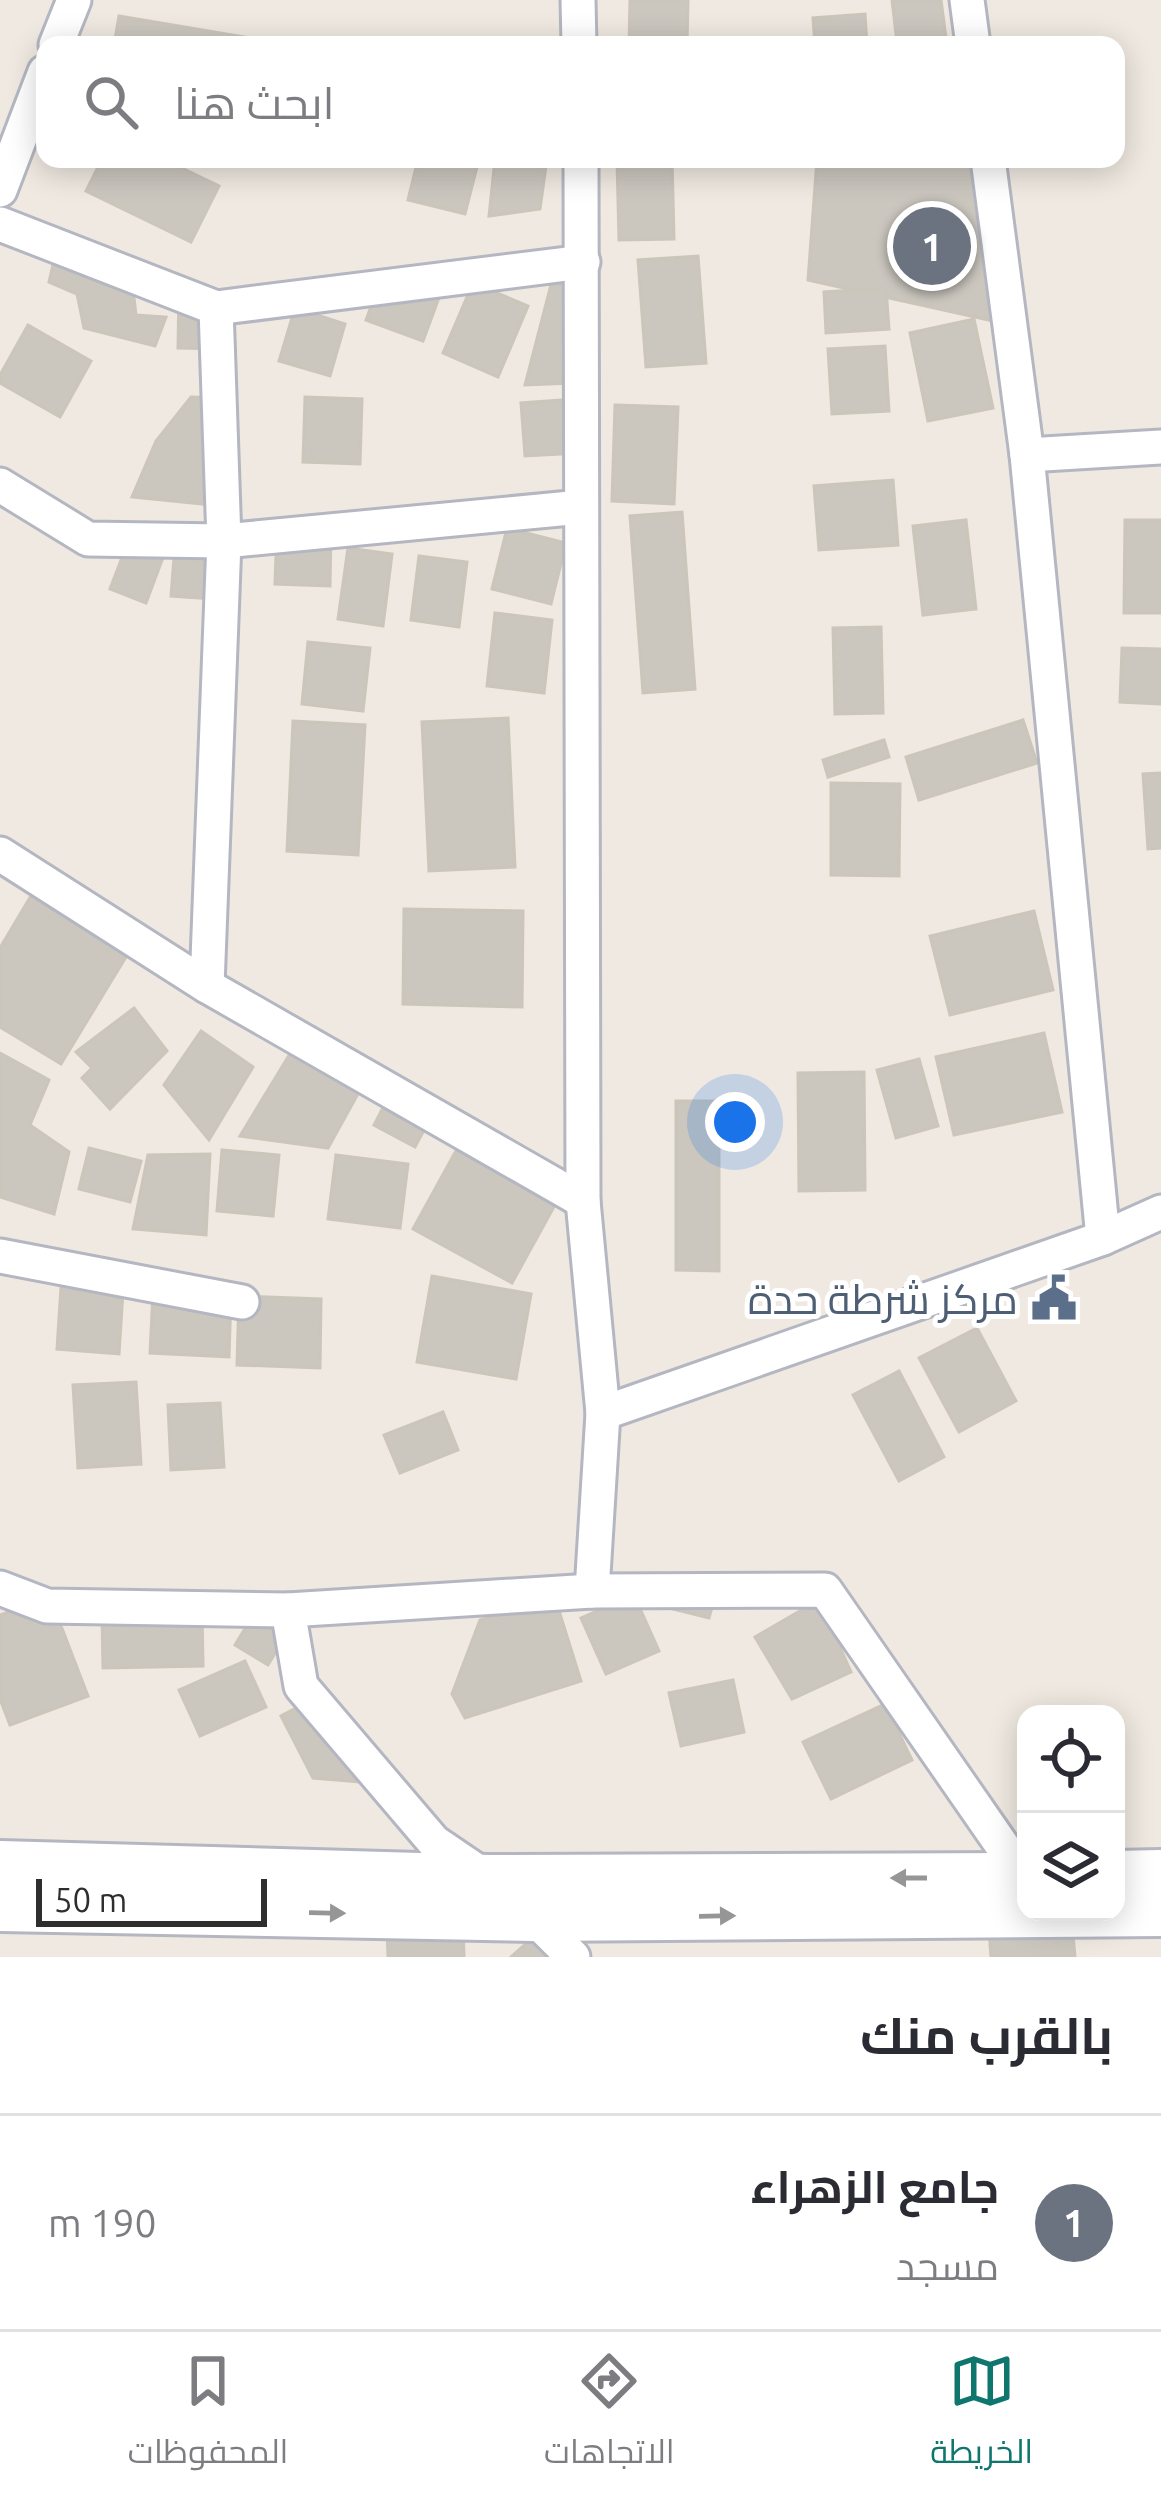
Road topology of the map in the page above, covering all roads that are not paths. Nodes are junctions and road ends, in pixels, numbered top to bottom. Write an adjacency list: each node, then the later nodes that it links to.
1 (74, 0): 4 (street)
2 (578, 0): 5 (street)
3 (968, 0): 6 (street)
4 (60, 36)
5 (579, 36)
6 (972, 36)
7 (36, 92): 8 (street)
8 (3, 167)
9 (581, 168): 12 (street)
10 (989, 168): 15 (street)
11 (0, 224): 13 (street)
12 (583, 262): 13 (street); 17 (street)
13 (216, 308): 18 (street)
14 (1161, 447): 15 (street)
15 (1027, 455): 23 (street)
16 (0, 485): 18 (street)
17 (580, 507): 18 (street); 21 (street)
18 (224, 541): 20 (street)
19 (2, 861): 20 (street)
20 (207, 986): 21 (street)
21 (583, 1201): 26 (street)
22 (1161, 1212): 23 (street)
23 (1103, 1238): 26 (street)
24 (0, 1256): 25 (street)
25 (242, 1302)
26 (603, 1413): 28 (street)
27 (0, 1588): 29 (street)
28 (592, 1592): 29 (street); 31 (street)
29 (288, 1610): 35 (street)
30 (0, 1865): 35 (street)
31 (1017, 1866)
32 (1161, 1874): 33 (street)
33 (1125, 1875)
34 (1017, 1877): 35 (street, one-way to 35)
35 (489, 1879): 38 (street)
36 (0, 1906): 38 (street, one-way to 38)
37 (1161, 1912): 38 (street, one-way to 37)
38 (534, 1917): 39 (street)
39 (573, 1957)

